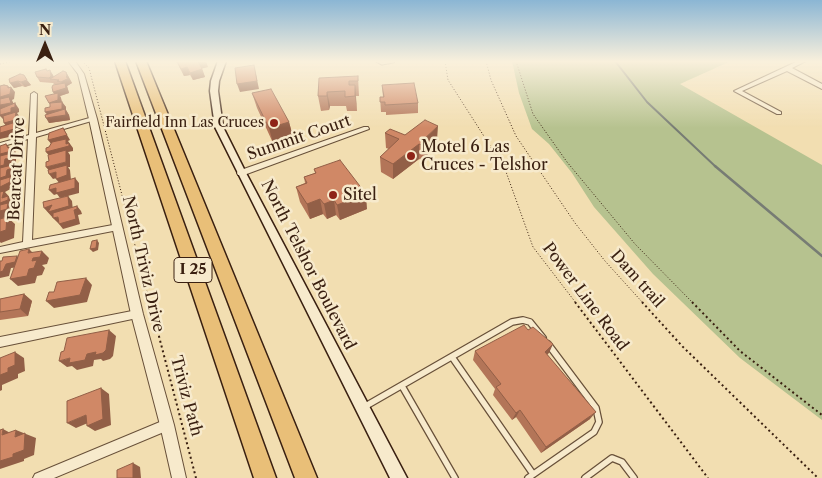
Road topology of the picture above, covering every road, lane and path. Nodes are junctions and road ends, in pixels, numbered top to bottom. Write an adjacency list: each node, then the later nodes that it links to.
1 (84, 83): 12 (street, North Triviz Drive)
2 (93, 83): 30 (path, Triviz Path)
3 (128, 83): 31 (highway, I 25)
4 (150, 83): 32 (highway, I 25)
5 (215, 83): 16 (main road, North Telshor Boulevard)
6 (450, 83): 37 (path, Power Line Road)
7 (492, 83): 38 (path, Dam trail)
8 (523, 83): 25 (path)
9 (755, 83): 11 (street)
10 (34, 94): 14 (street, Bearcat Drive)
11 (779, 113)
12 (94, 119): 14 (street); 17 (street, North Triviz Drive)
13 (366, 129): 16 (street, Summit Court)
14 (34, 136): 15 (street); 18 (street, Bearcat Drive)
15 (0, 145)
16 (241, 172): 24 (main road, North Telshor Boulevard)
17 (118, 227): 18 (street); 20 (street, North Triviz Drive)
18 (27, 245): 19 (street)
19 (0, 250)
20 (137, 314): 21 (street); 26 (street, North Triviz Drive)
21 (0, 342)
22 (452, 357): 23 (lane); 27 (lane); 27 (lane)
23 (402, 386): 24 (lane); 34 (lane)
24 (363, 408): 33 (main road, North Telshor Boulevard)
25 (822, 415)
26 (167, 424): 28 (street); 29 (street, North Triviz Drive)
27 (531, 476)
28 (39, 478)
29 (179, 478)
30 (196, 478)
31 (266, 478)
32 (306, 478)
33 (399, 478)
34 (455, 478)
35 (585, 478): 36 (lane)
36 (634, 478)
37 (708, 478)
38 (818, 478)

